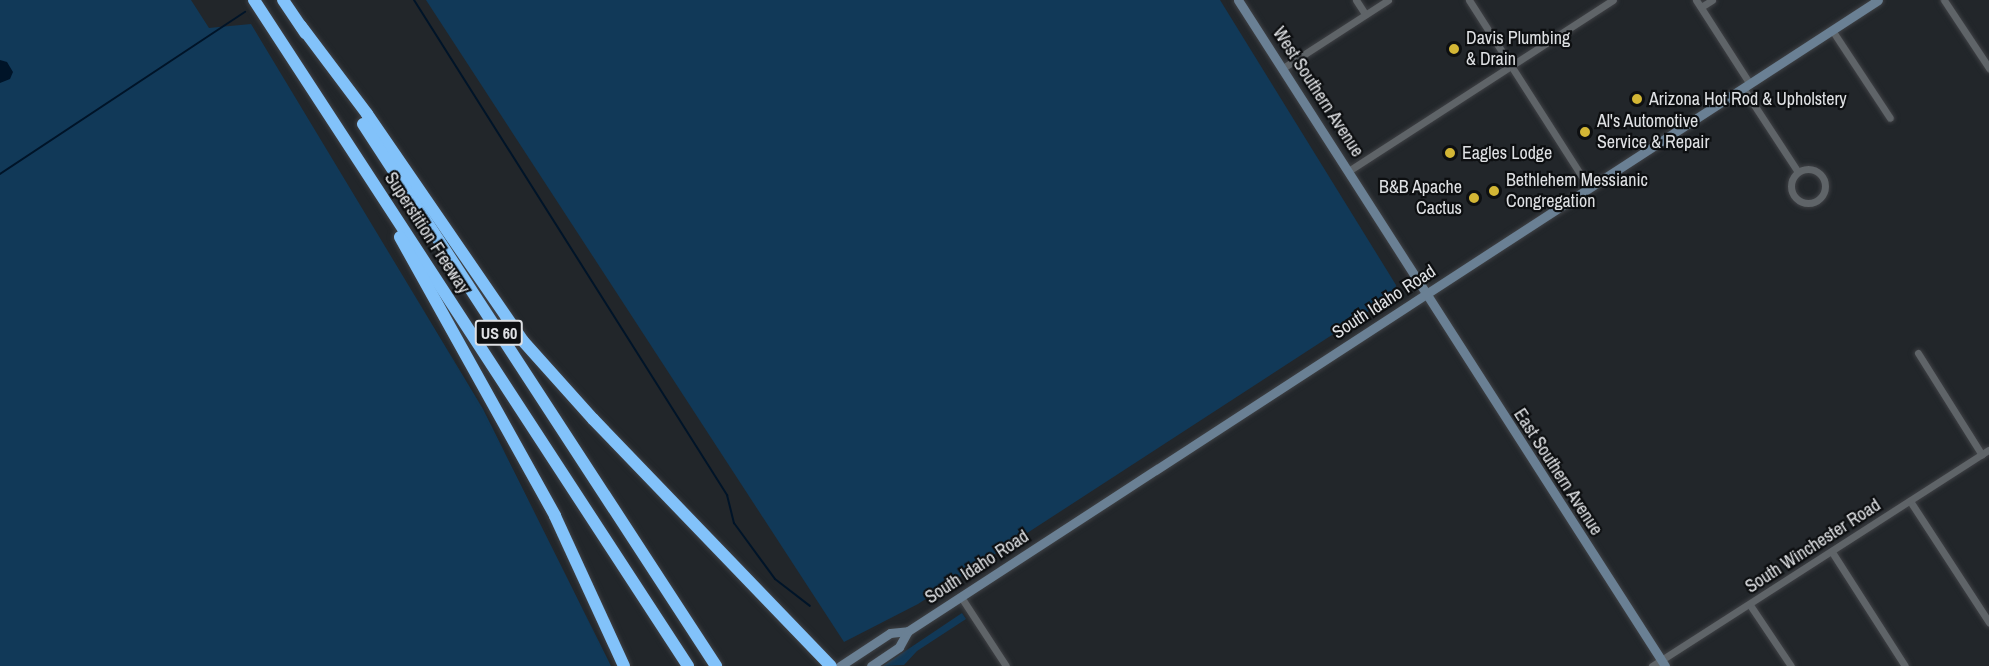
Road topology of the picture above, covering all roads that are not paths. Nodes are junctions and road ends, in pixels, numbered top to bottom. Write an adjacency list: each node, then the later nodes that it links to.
1 (254, 0): 21 (highway, Superstition Freeway / US 60)
2 (284, 0): 14 (highway, Superstition Freeway / US 60)
3 (1238, 0): 17 (main road, West Southern Avenue)
4 (1356, 0): 13 (street)
5 (1388, 0): 13 (street)
6 (1469, 0): 16 (street)
7 (1613, 0): 16 (street)
8 (1696, 0): 12 (street)
9 (1712, 0): 12 (street)
10 (1878, 0): 15 (main road, South Idaho Road)
11 (1944, 0): 18 (street)
12 (1701, 7): 19 (street)
13 (1365, 15): 17 (street)
14 (301, 26): 38 (highway, Superstition Freeway / US 60); 39 (highway)
15 (1832, 30): 19 (main road, South Idaho Road); 20 (street)
16 (1511, 66): 22 (street); 24 (street)
17 (1283, 68): 22 (main road, West Southern Avenue)
18 (1989, 68)
19 (1747, 86): 23 (street); 24 (main road, South Idaho Road)
20 (1890, 118)
21 (361, 164): 36 (highway); 37 (highway, Superstition Freeway / US 60)
22 (1350, 170): 25 (main road, West Southern Avenue)
23 (1798, 172): 23 (street)
24 (1589, 188): 25 (main road, South Idaho Road)
25 (1424, 295): 31 (main road, South Idaho Road); 35 (main road, East Southern Avenue)
26 (1918, 354): 28 (street)
27 (1989, 450): 28 (street, South Winchester Road)
28 (1982, 455): 29 (street, South Winchester Road)
29 (1910, 501): 30 (street, South Winchester Road); 33 (street)
30 (1832, 552): 32 (street, South Winchester Road); 45 (street)
31 (961, 597): 34 (main road, South Idaho Road); 42 (street)
32 (1750, 605): 35 (street, South Winchester Road); 44 (street)
33 (1989, 622)
34 (908, 632): 40 (main road, South Idaho Road); 41 (main road, South Idaho Road)
35 (1663, 663): 43 (street, South Winchester Road)
36 (624, 666)
37 (688, 666)
38 (716, 666)
39 (831, 666)
40 (840, 666)
41 (871, 666)
42 (1006, 666)
43 (1652, 666)
44 (1791, 666)
45 (1905, 666)

